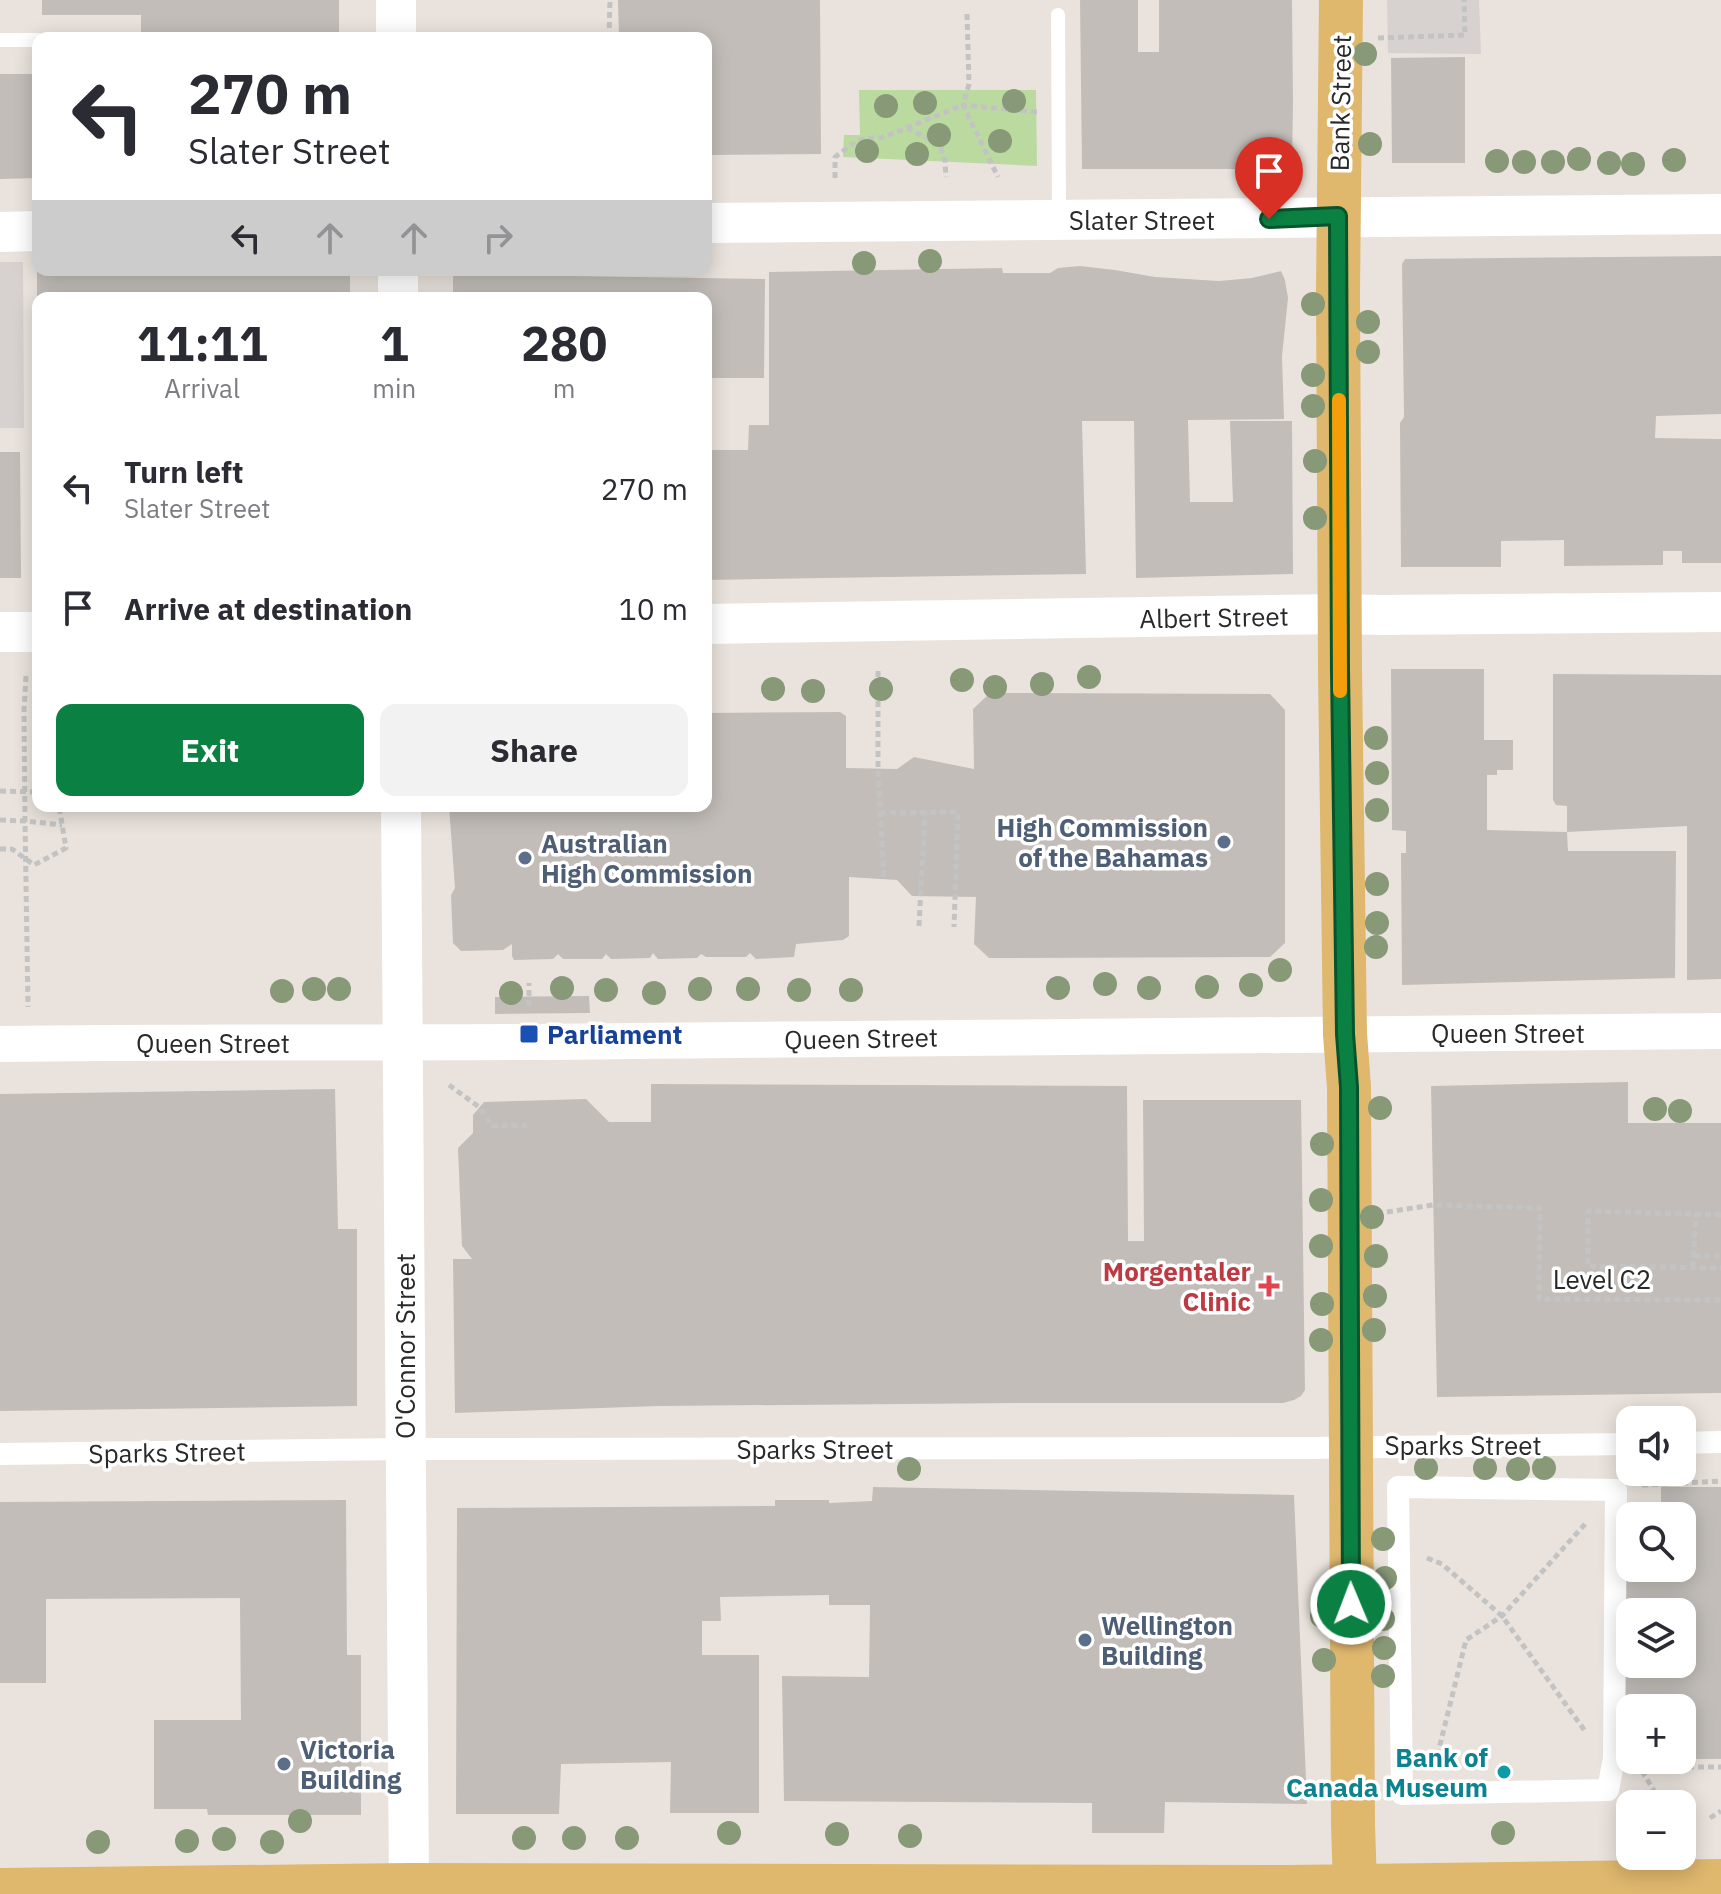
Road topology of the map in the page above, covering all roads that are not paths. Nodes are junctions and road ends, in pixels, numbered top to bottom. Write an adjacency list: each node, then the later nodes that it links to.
1 (396, 0): 4 (main road)
2 (1341, 0): 8 (main road, Bank Street)
3 (1058, 15): 9 (lane)
4 (396, 32)
5 (0, 40): 6 (lane)
6 (32, 40)
7 (1721, 214): 8 (main road, Slater Street)
8 (1338, 216): 9 (main road, Slater Street); 14 (main road, Bank Street)
9 (1059, 220): 10 (main road, Slater Street)
10 (712, 223)
11 (32, 231): 12 (main road)
12 (0, 232)
13 (1721, 612): 14 (main road, Albert Street)
14 (1340, 614): 15 (main road, Albert Street); 20 (main road, Bank Street)
15 (712, 624)
16 (0, 632): 17 (main road)
17 (32, 632)
18 (401, 812): 21 (main road, O'Connor Street)
19 (1721, 1031): 20 (street, Queen Street)
20 (1345, 1034): 21 (street, Queen Street); 26 (main road, Bank Street)
21 (403, 1043): 22 (street, Queen Street); 27 (main road, O'Connor Street)
22 (0, 1044)
23 (1721, 1442): 24 (street)
24 (1696, 1443)
25 (1616, 1444): 26 (street, Sparks Street)
26 (1350, 1446): 27 (street, Sparks Street); 32 (main road, Bank Street)
27 (406, 1449): 28 (street, Sparks Street); 31 (main road, O'Connor Street)
28 (0, 1454)
29 (1428, 1794): 29 (street)
30 (1721, 1881): 32 (main road)
31 (409, 1885): 32 (main road); 33 (main road)
32 (1355, 1886)
33 (0, 1890)

